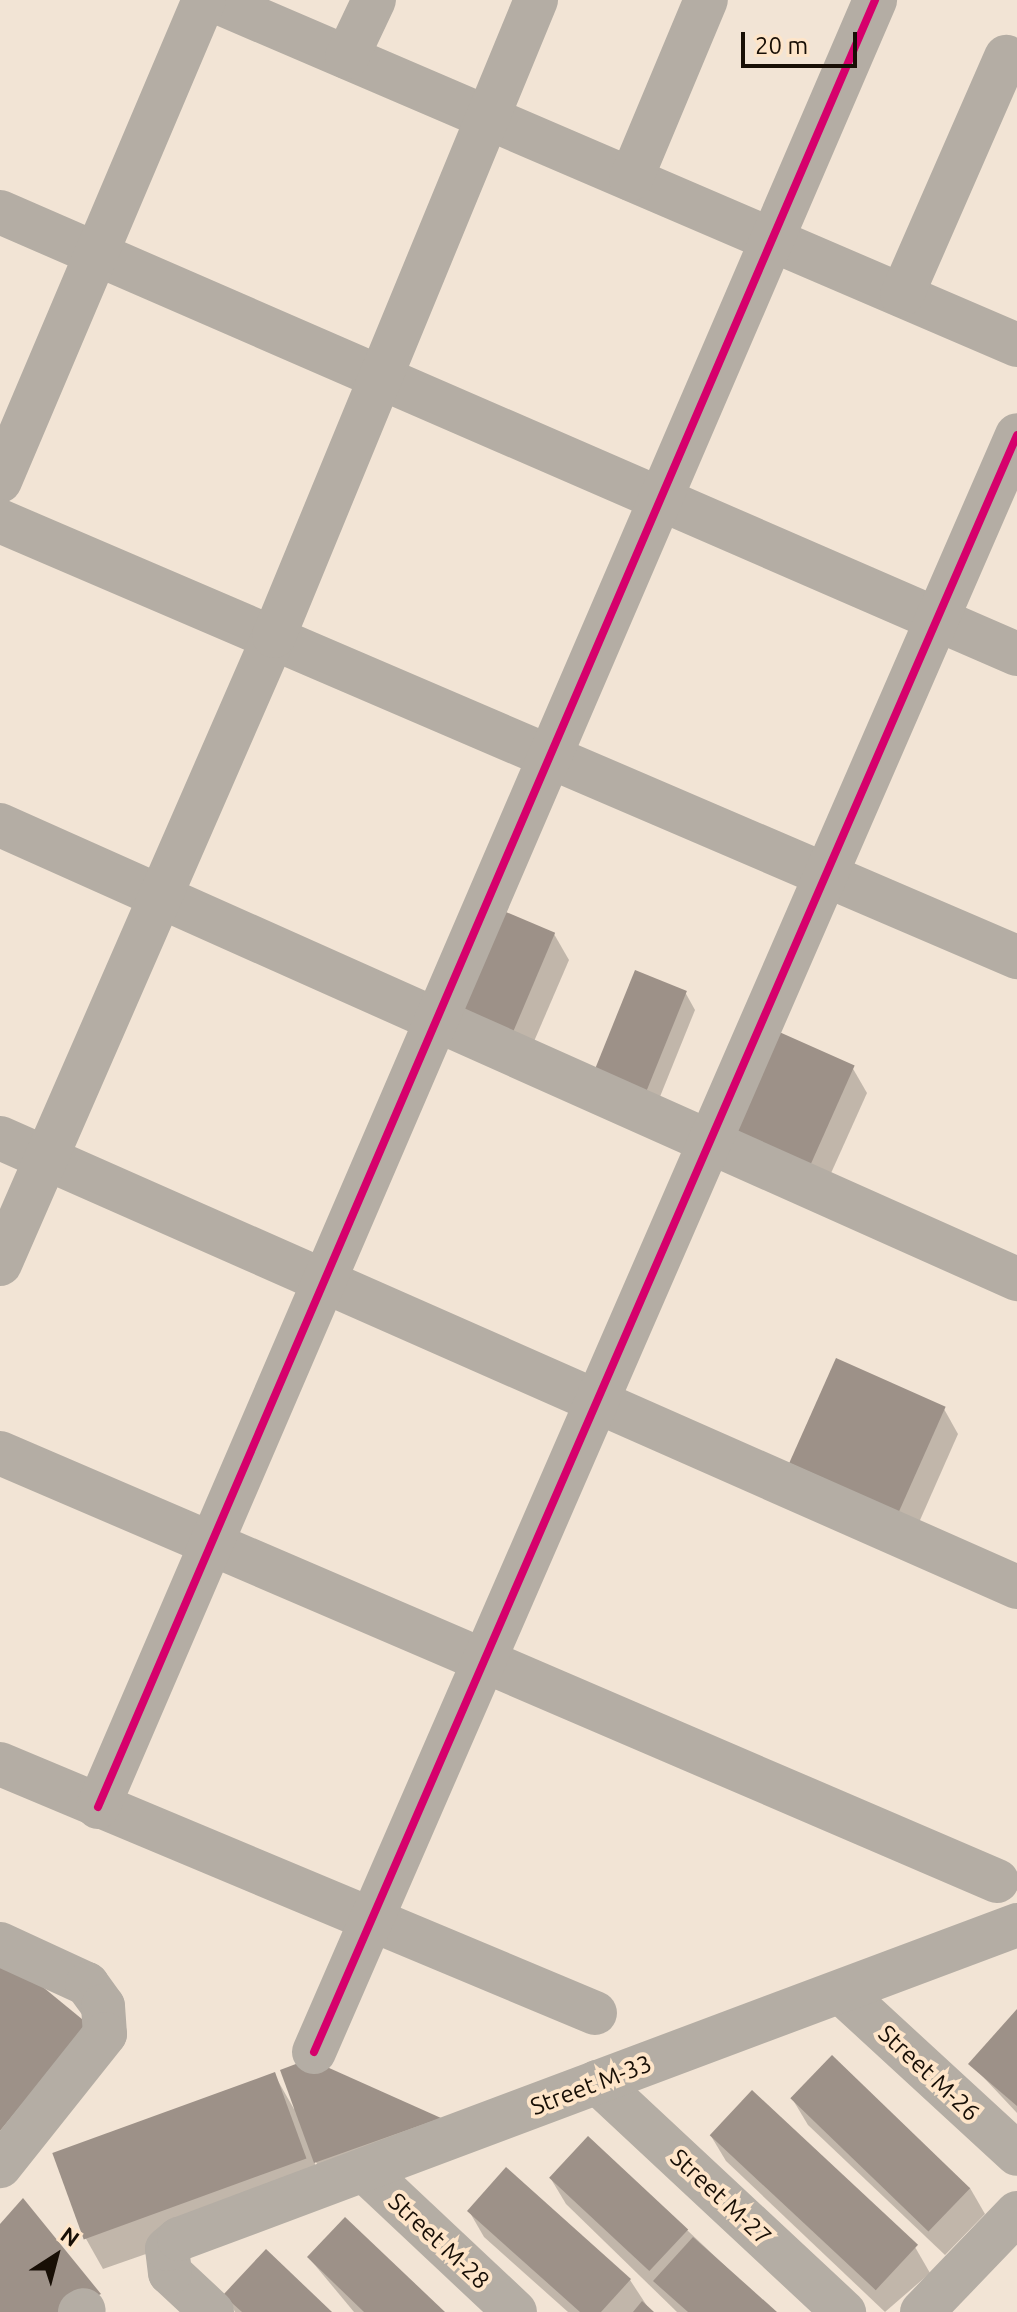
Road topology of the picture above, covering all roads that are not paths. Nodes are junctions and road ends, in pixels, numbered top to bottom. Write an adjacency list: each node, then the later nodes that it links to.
1 (204, 0): 13 (street)
2 (213, 0): 7 (street)
3 (374, 0): 7 (street)
4 (536, 0): 9 (street)
5 (706, 0): 10 (street)
6 (875, 0): 12 (street)
7 (347, 57): 9 (street)
8 (1006, 57): 14 (street)
9 (491, 117): 10 (street); 16 (street)
10 (631, 179): 12 (street)
11 (0, 212): 13 (street)
12 (772, 240): 14 (street); 19 (street)
13 (96, 256): 16 (street); 18 (street)
14 (902, 295): 15 (street)
15 (1017, 345)
16 (382, 378): 19 (street); 22 (street)
17 (1017, 435): 21 (street)
18 (0, 481)
19 (660, 501): 21 (street); 24 (street)
20 (0, 521): 22 (street)
21 (937, 620): 23 (street); 26 (street)
22 (274, 636): 24 (street); 27 (street)
23 (1017, 654)
24 (550, 757): 26 (street); 29 (street)
25 (0, 825): 27 (street)
26 (826, 875): 28 (street); 31 (street)
27 (163, 896): 29 (street); 32 (street)
28 (1017, 957)
29 (436, 1020): 31 (street); 35 (street)
30 (0, 1138): 32 (street)
31 (709, 1142): 34 (street); 36 (street)
32 (47, 1158): 33 (street); 35 (street)
33 (0, 1264)
34 (1017, 1279)
35 (323, 1282): 36 (street); 38 (street)
36 (597, 1402): 39 (street); 40 (street)
37 (0, 1453): 38 (street)
38 (210, 1545): 40 (street); 42 (street)
39 (1017, 1587)
40 (484, 1661): 43 (street); 44 (street)
41 (0, 1764): 42 (street)
42 (98, 1807): 44 (street)
43 (997, 1881)
44 (370, 1923): 48 (street); 49 (street)
45 (1017, 1925): 47 (street, Street M-33)
46 (0, 1944): 52 (street)
47 (841, 1992): 50 (street, Street M-33); 51 (street, Street M-26)
48 (595, 2013)
49 (314, 2052)
50 (597, 2082): 53 (street, Street M-33); 57 (street, Street M-27)
51 (1017, 2154)
52 (0, 2166)
53 (364, 2170): 55 (street, Street M-33); 56 (street, Street M-28)
54 (1017, 2213): 58 (street)
55 (212, 2312)
56 (515, 2312)
57 (844, 2312)
58 (922, 2312)

